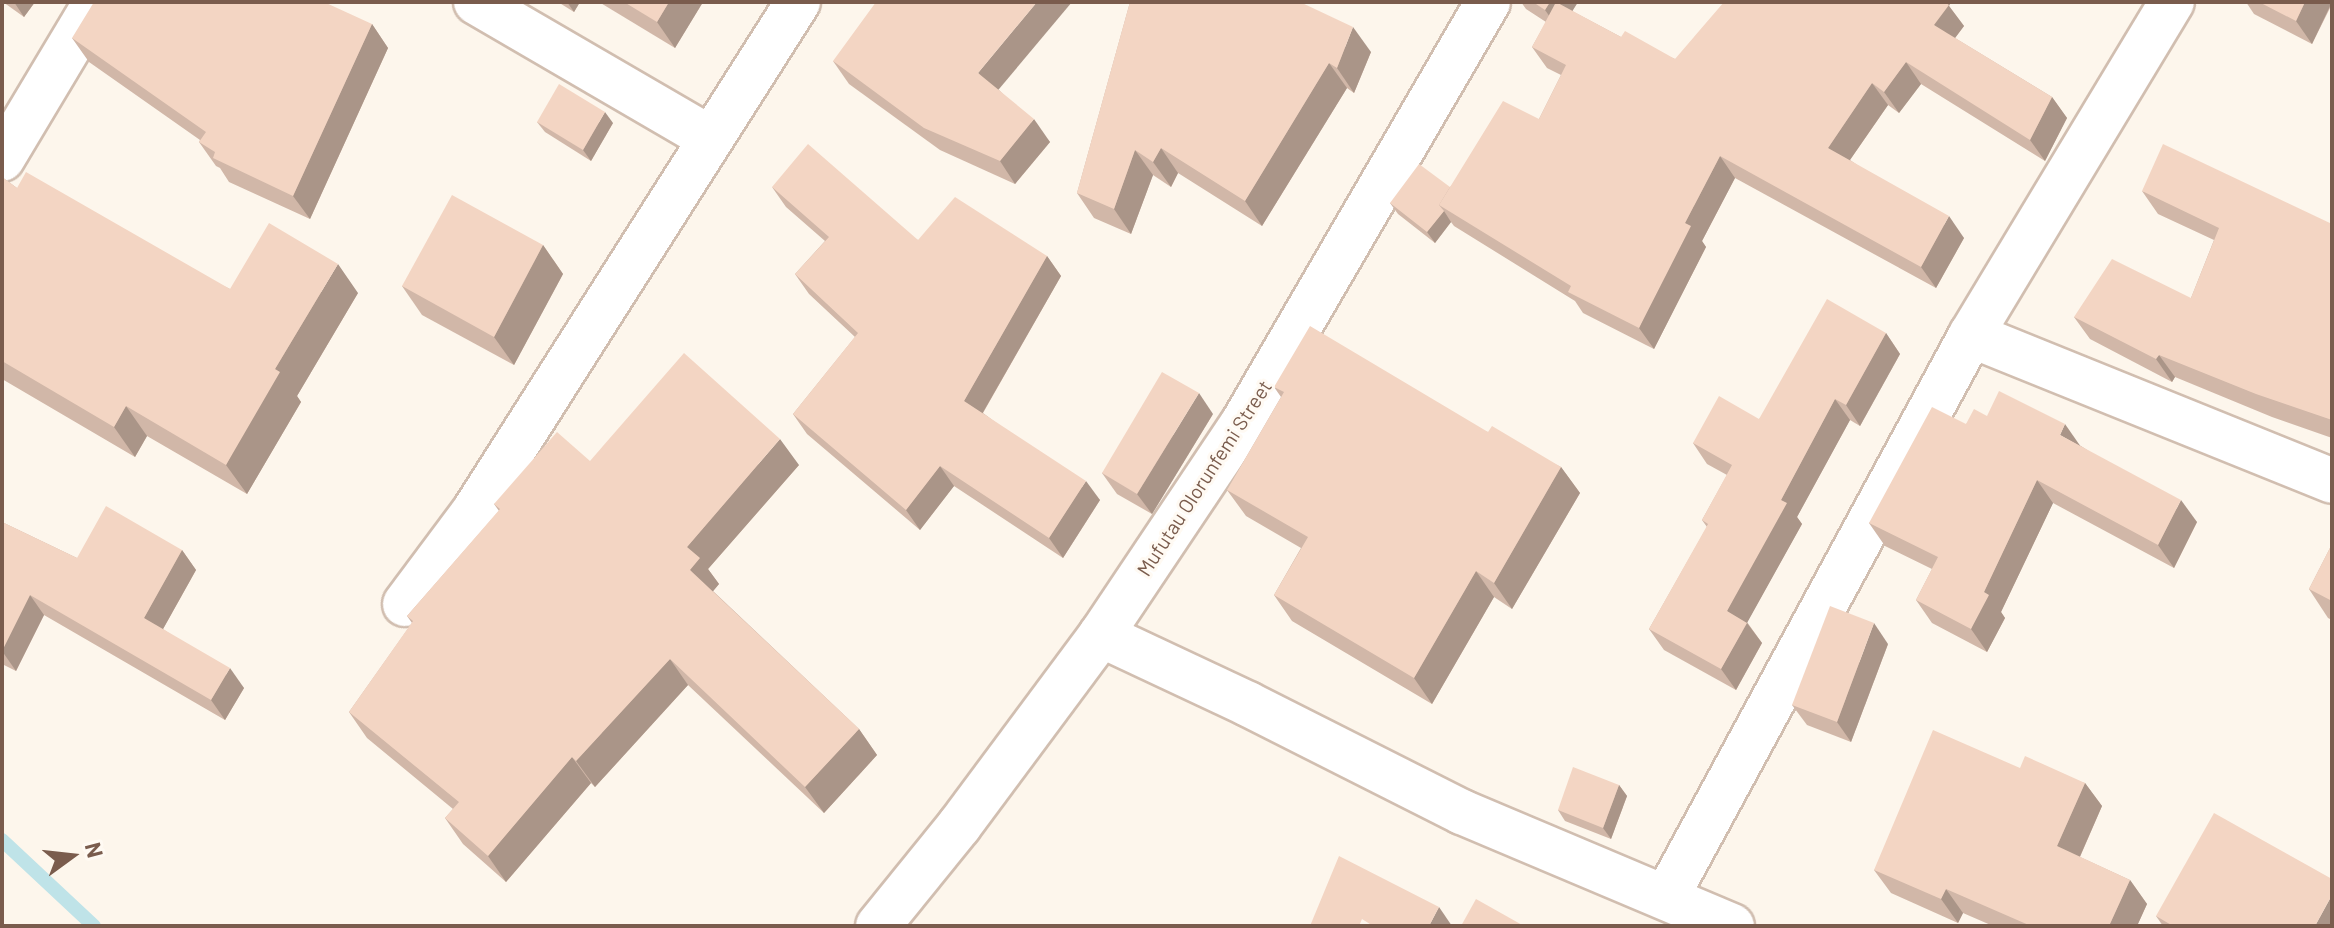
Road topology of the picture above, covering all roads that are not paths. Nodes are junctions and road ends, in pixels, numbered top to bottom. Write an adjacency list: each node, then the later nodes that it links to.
1 (96, 2): 7 (street)
2 (476, 2): 6 (street)
3 (798, 2): 6 (street)
4 (1488, 2): 11 (street, Mufutau Olorunfemi Street)
5 (2172, 2): 8 (street)
6 (708, 137): 10 (street)
7 (2, 159)
8 (1971, 335): 9 (street); 12 (street)
9 (2332, 481)
10 (405, 604)
11 (1101, 635): 12 (street); 13 (street, Mufutau Olorunfemi Street)
12 (1667, 896): 14 (street)
13 (878, 926)
14 (1732, 926)

